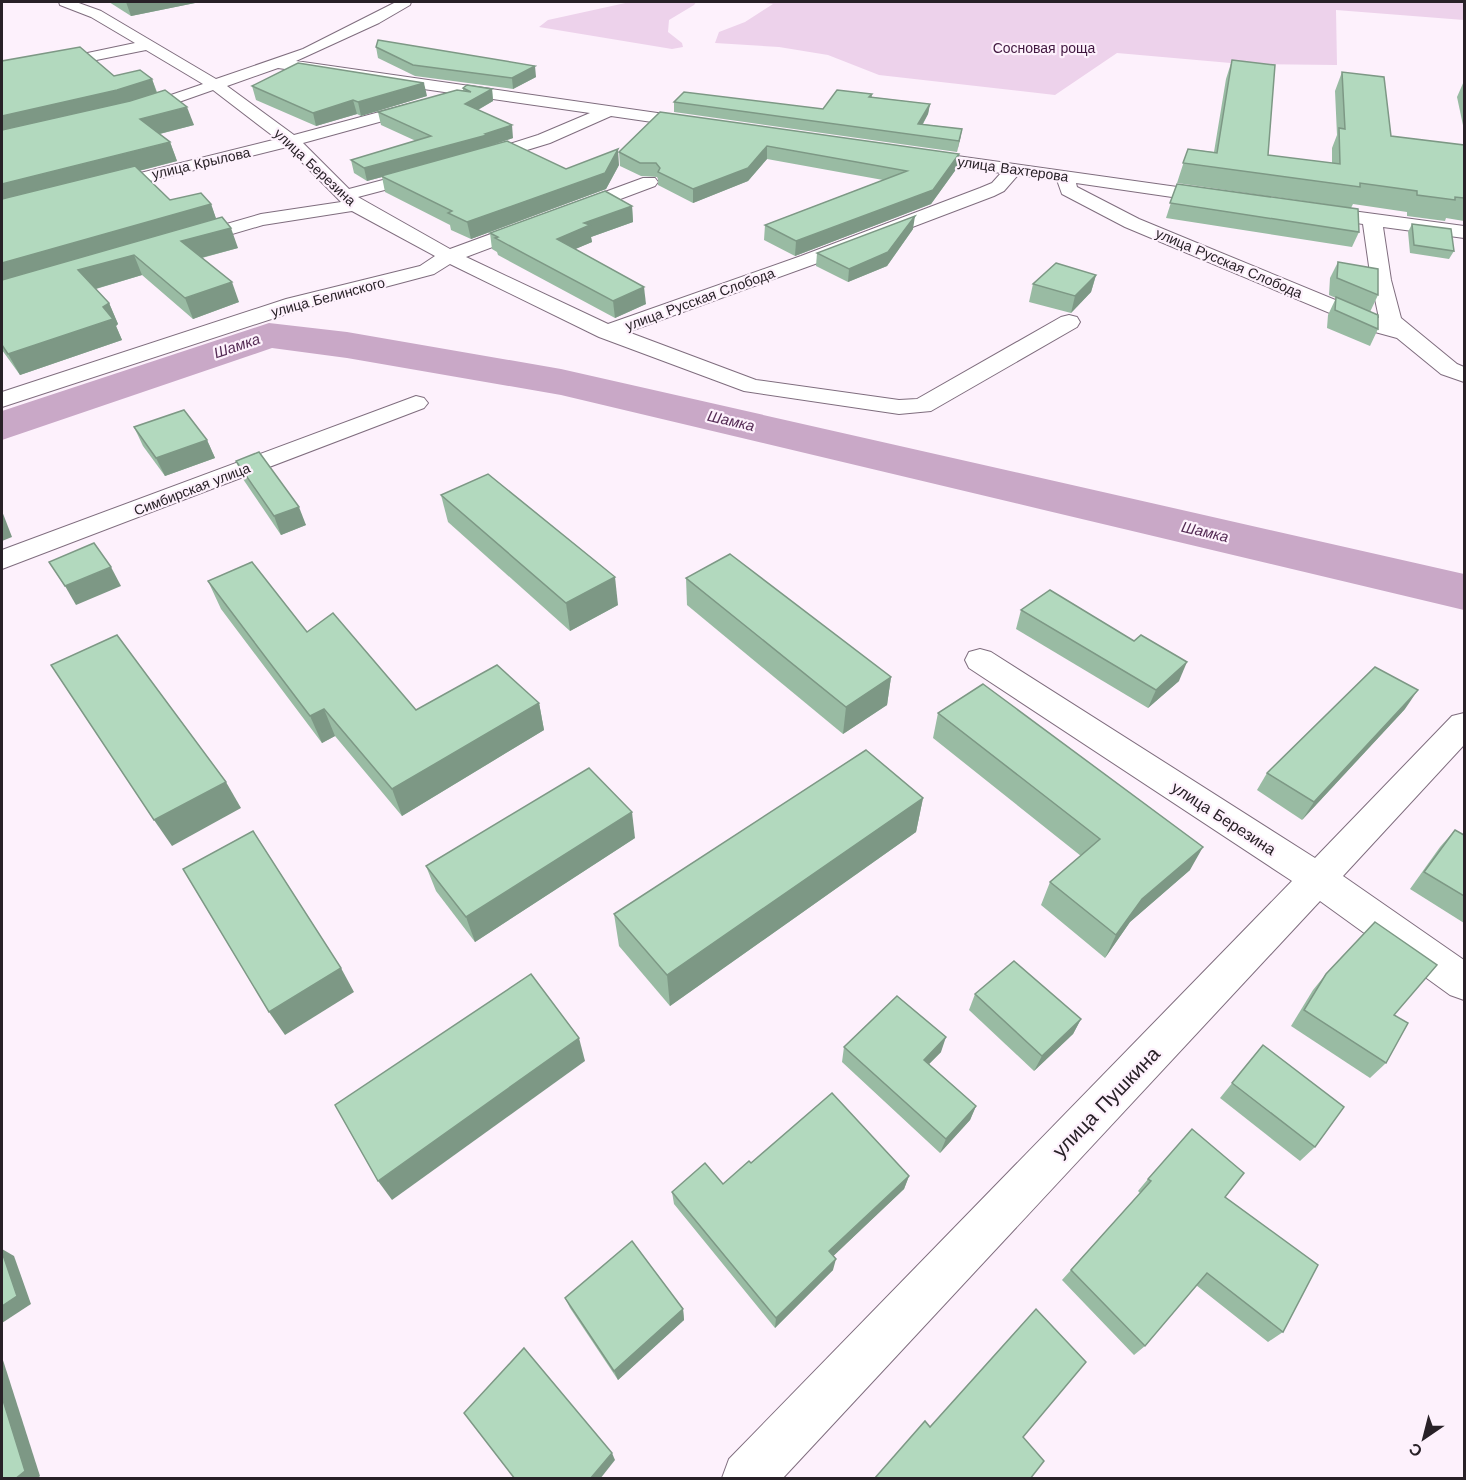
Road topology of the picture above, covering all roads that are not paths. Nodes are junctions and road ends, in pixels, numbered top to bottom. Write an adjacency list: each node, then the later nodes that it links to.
1 (65, 2): 3 (street, улица Березина)
2 (405, 2): 4 (street)
3 (149, 45): 5 (street); 6 (street, улица Березина)
4 (277, 63): 6 (street); 7 (street)
5 (2, 75)
6 (216, 85): 9 (street); 11 (street, улица Березина)
7 (470, 92): 8 (street); 11 (street, улица Крылова)
8 (610, 111): 10 (street); 13 (street)
9 (118, 117)
10 (714, 126)
11 (293, 143): 18 (street, улица Крылова); 19 (street, улица Березина)
12 (899, 152): 15 (street, улица Вахтерова)
13 (465, 164)
14 (443, 169): 19 (street)
15 (1014, 169): 16 (street, улица Вахтерова); 27 (street, улица Русская Слобода)
16 (1065, 176): 20 (street, улица Вахтерова); 28 (street, улица Русская Слобода)
17 (649, 182): 25 (street, улица Белинского)
18 (82, 193)
19 (350, 200): 24 (street); 25 (street, улица Березина)
20 (1233, 200)
21 (1303, 210): 22 (street)
22 (1372, 220): 23 (street); 28 (street)
23 (1464, 232)
24 (171, 246)
25 (449, 256): 27 (street, улица Березина); 30 (street, улица Белинского)
26 (1069, 322): 27 (street, улица Русская Слобода)
27 (607, 332)
28 (1406, 333): 29 (street)
29 (1464, 375)
30 (2, 400)
31 (416, 403): 32 (street, Симбирская улица)
32 (2, 560)
33 (980, 660): 35 (street, улица Березина)
34 (1464, 725): 35 (street, улица Пушкина)
35 (1318, 879): 36 (street, улица Березина); 37 (street, улица Пушкина)
36 (1464, 982)
37 (748, 1479)

